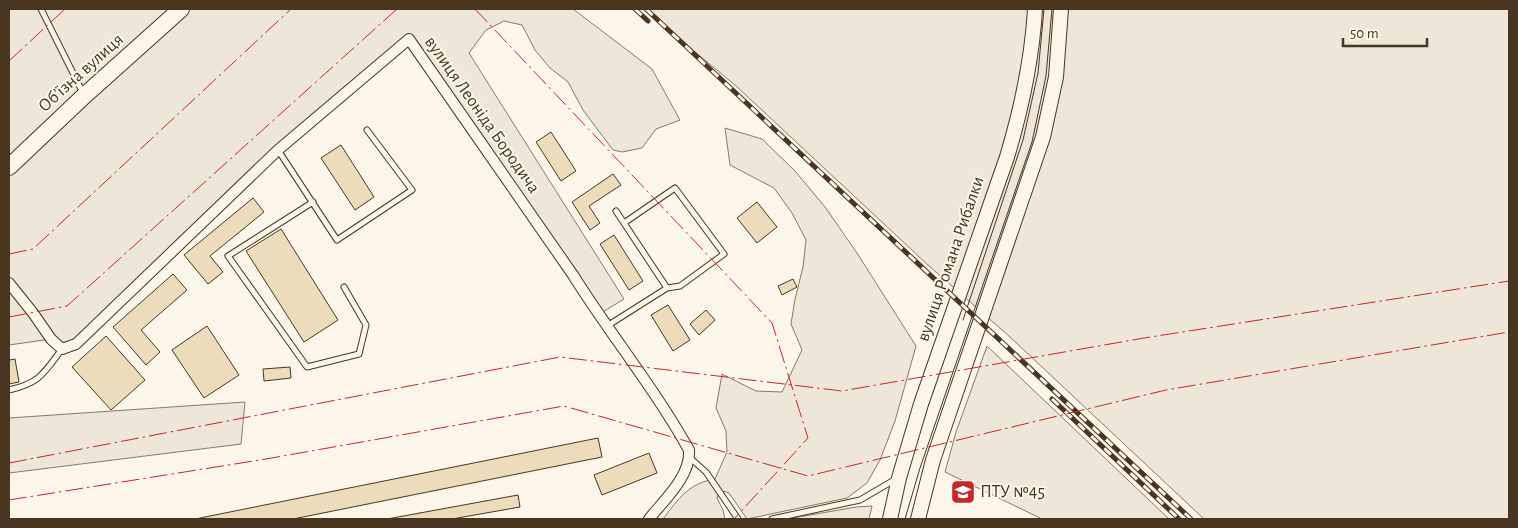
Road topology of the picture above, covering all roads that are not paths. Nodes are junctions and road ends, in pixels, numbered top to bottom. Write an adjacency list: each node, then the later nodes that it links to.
1 (41, 9): 5 (lane)
2 (181, 9): 5 (main road, Обʼїзна вулиця)
3 (1034, 9): 19 (main road, вулиця Романа Рибалки)
4 (1061, 9): 24 (main road)
5 (84, 96): 8 (main road, Обʼїзна вулиця)
6 (367, 130): 9 (lane)
7 (278, 150): 9 (lane); 15 (street, вулиця Леоніда Бородича); 16 (street, вулиця Леоніда Бородича)
8 (9, 167)
9 (313, 202): 13 (lane)
10 (616, 211): 11 (lane)
11 (624, 223): 14 (lane); 14 (lane)
12 (9, 283): 16 (street)
13 (344, 287)
14 (666, 288): 15 (lane)
15 (606, 326): 18 (street, вулиця Леоніда Бородича)
16 (62, 348): 17 (lane)
17 (9, 390)
18 (690, 457): 20 (street); 21 (lane)
19 (899, 478): 22 (lane); 23 (main road, вулиця Романа Рибалки)
20 (649, 519)
21 (738, 519)
22 (772, 519)
23 (890, 519)
24 (918, 519)

